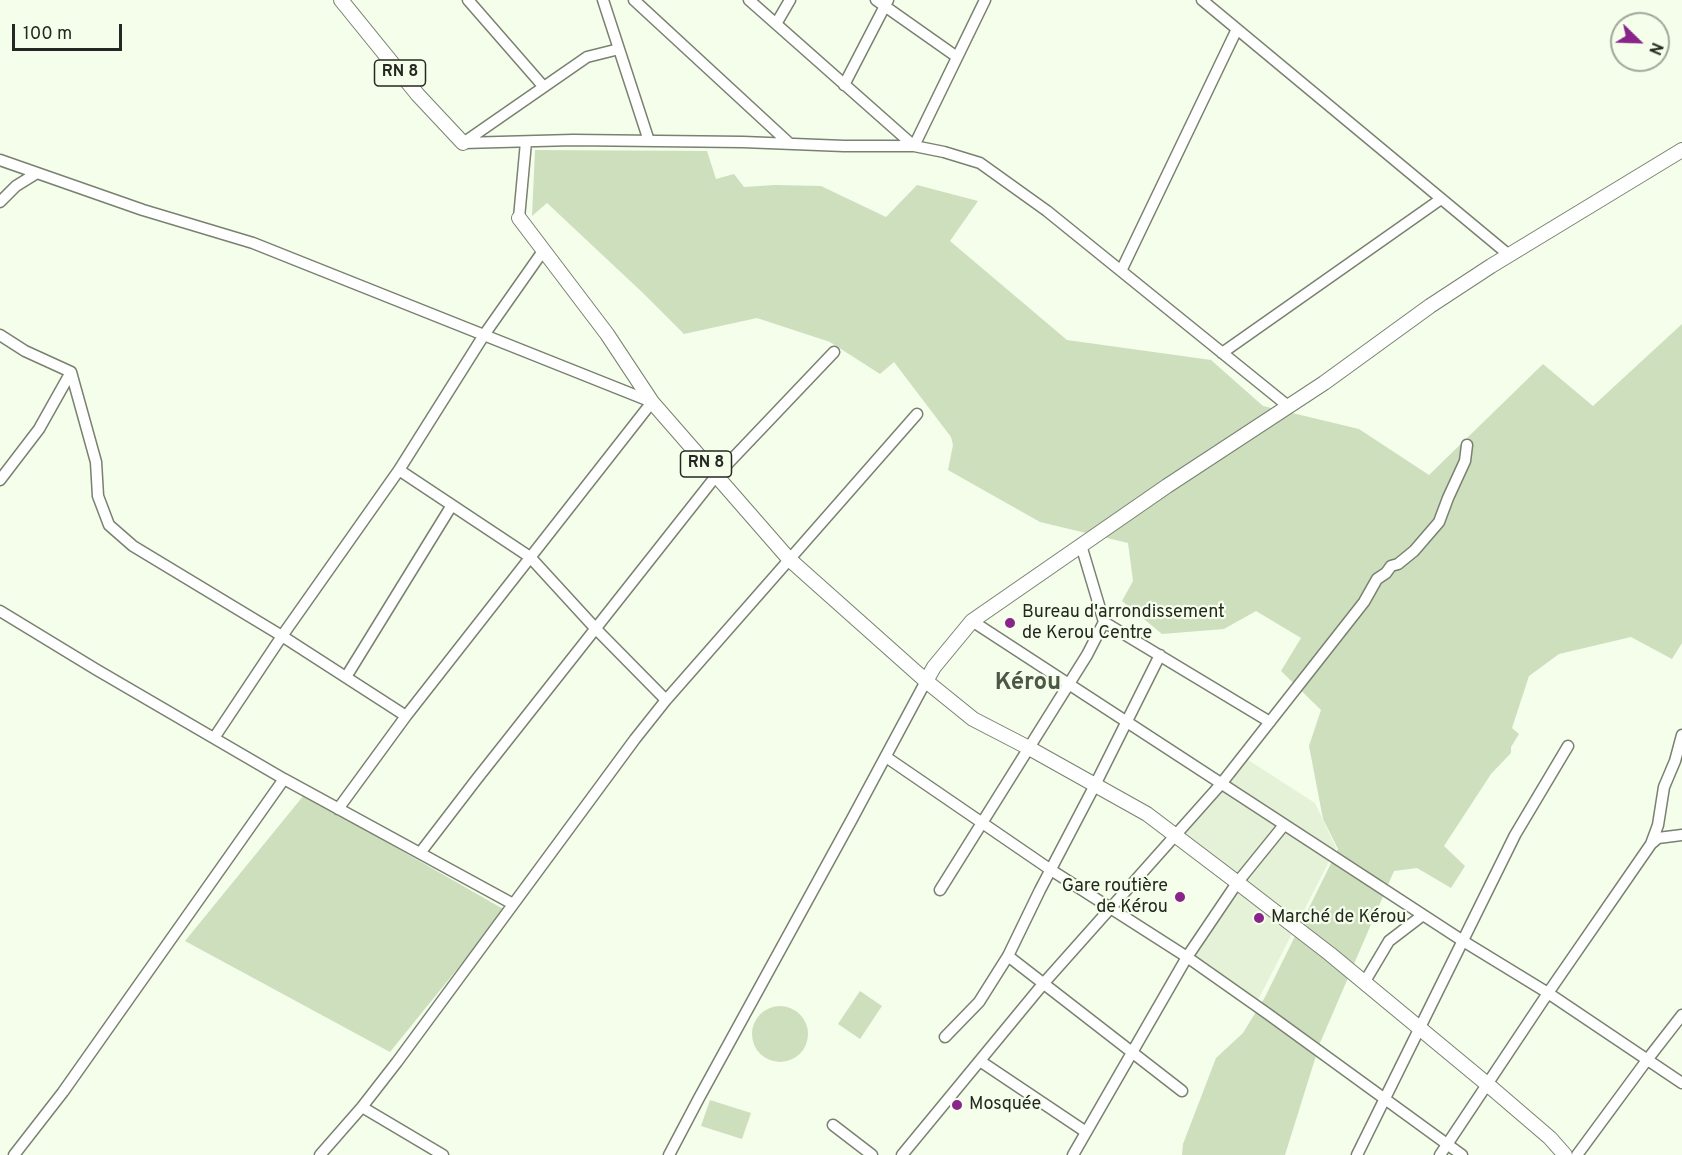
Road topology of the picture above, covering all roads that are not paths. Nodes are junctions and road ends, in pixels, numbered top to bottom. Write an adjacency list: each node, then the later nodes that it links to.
1 (341, 0): 18 (main road, RN 8)
2 (468, 0): 15 (street)
3 (603, 0): 12 (street)
4 (749, 0): 10 (street)
5 (790, 0): 10 (street)
6 (985, 0): 13 (street)
7 (1202, 0): 11 (street)
8 (637, 1): 19 (street)
9 (883, 2): 13 (street); 14 (street)
10 (776, 24): 14 (street)
11 (1237, 29): 24 (street); 29 (street)
12 (619, 49): 15 (street); 16 (street)
13 (957, 57): 20 (street)
14 (844, 84): 20 (street)
15 (543, 87): 18 (street)
16 (649, 141): 17 (street); 19 (street)
17 (526, 142): 18 (street); 26 (street)
18 (463, 143)
19 (790, 144): 20 (street)
20 (914, 146): 29 (street)
21 (1682, 150): 28 (main road)
22 (0, 160): 23 (street)
23 (37, 173): 25 (street); 31 (street)
24 (1442, 199): 28 (street); 33 (street)
25 (0, 202)
26 (519, 218): 27 (main road, RN 8)
27 (543, 250): 31 (street); 35 (main road, RN 8)
28 (1509, 255): 36 (main road)
29 (1121, 271): 33 (street)
30 (0, 335): 34 (street)
31 (484, 335): 35 (street); 39 (street)
32 (834, 352): 40 (street)
33 (1222, 353): 36 (street)
34 (71, 372): 41 (street); 50 (street)
35 (652, 402): 40 (main road, RN 8); 44 (street)
36 (1288, 406): 43 (main road)
37 (917, 414): 45 (street)
38 (1467, 445): 57 (street)
39 (399, 470): 42 (street); 50 (street)
40 (716, 476): 45 (main road, RN 8); 49 (street)
41 (0, 480)
42 (452, 505): 44 (street); 52 (street)
43 (1081, 545): 47 (main road); 48 (street)
44 (530, 557): 49 (street); 56 (street)
45 (789, 559): 53 (main road, RN 8); 55 (street)
46 (0, 611): 60 (street)
47 (972, 621): 53 (main road); 54 (street)
48 (1104, 622): 51 (street); 54 (street)
49 (596, 629): 55 (street); 73 (street)
50 (282, 636): 52 (street); 60 (street)
51 (1160, 655): 57 (street); 58 (street)
52 (346, 677): 56 (street)
53 (926, 681): 62 (main road, RN 8); 63 (street)
54 (1069, 685): 58 (street); 62 (street)
55 (666, 700): 77 (street)
56 (406, 716): 67 (street)
57 (1270, 722): 65 (street)
58 (1126, 723): 65 (street); 66 (street)
59 (1682, 735): 72 (street)
60 (214, 738): 64 (street)
61 (1568, 746): 80 (street)
62 (1029, 748): 66 (main road, RN 8); 68 (street)
63 (886, 757): 68 (street); 103 (street)
64 (284, 779): 67 (street); 100 (street)
65 (1221, 784): 69 (street); 70 (street)
66 (1095, 785): 70 (main road, RN 8); 74 (street)
67 (338, 809): 73 (street)
68 (982, 823): 74 (street); 76 (street)
69 (1284, 825): 75 (street); 79 (street)
70 (1176, 835): 75 (main road, RN 8); 78 (street)
71 (1682, 835): 72 (street)
72 (1651, 844): 85 (street)
73 (420, 854): 77 (street)
74 (1051, 870): 78 (street); 81 (street)
75 (1238, 883): 82 (street); 83 (main road, RN 8)
76 (940, 890)
77 (513, 904): 96 (street)
78 (1110, 908): 82 (street); 84 (street)
79 (1423, 915): 80 (street); 83 (street)
80 (1463, 941): 85 (street); 87 (street)
81 (1008, 956): 84 (street); 88 (street)
82 (1187, 957): 89 (street); 95 (street)
83 (1364, 983): 87 (main road, RN 8)
84 (1043, 984): 89 (street); 91 (street)
85 (1548, 993): 90 (street); 93 (street)
86 (1682, 1015): 90 (street)
87 (1419, 1029): 93 (main road, RN 8); 95 (street)
88 (945, 1037)
89 (1133, 1053): 94 (street); 98 (street)
90 (1647, 1060): 92 (street); 111 (street)
91 (980, 1061): 98 (street); 105 (street)
92 (1682, 1083)
93 (1487, 1084): 99 (street); 110 (main road, RN 8)
94 (1182, 1091)
95 (1384, 1098): 99 (street); 107 (street)
96 (362, 1107): 101 (street); 102 (street)
97 (833, 1125): 104 (street)
98 (1086, 1132): 106 (street)
99 (1447, 1143): 108 (street); 109 (street)
100 (14, 1155)
101 (320, 1155)
102 (443, 1155)
103 (669, 1155)
104 (872, 1155)
105 (902, 1155)
106 (1073, 1155)
107 (1357, 1155)
108 (1440, 1155)
109 (1461, 1155)
110 (1565, 1155)
111 (1577, 1155)

